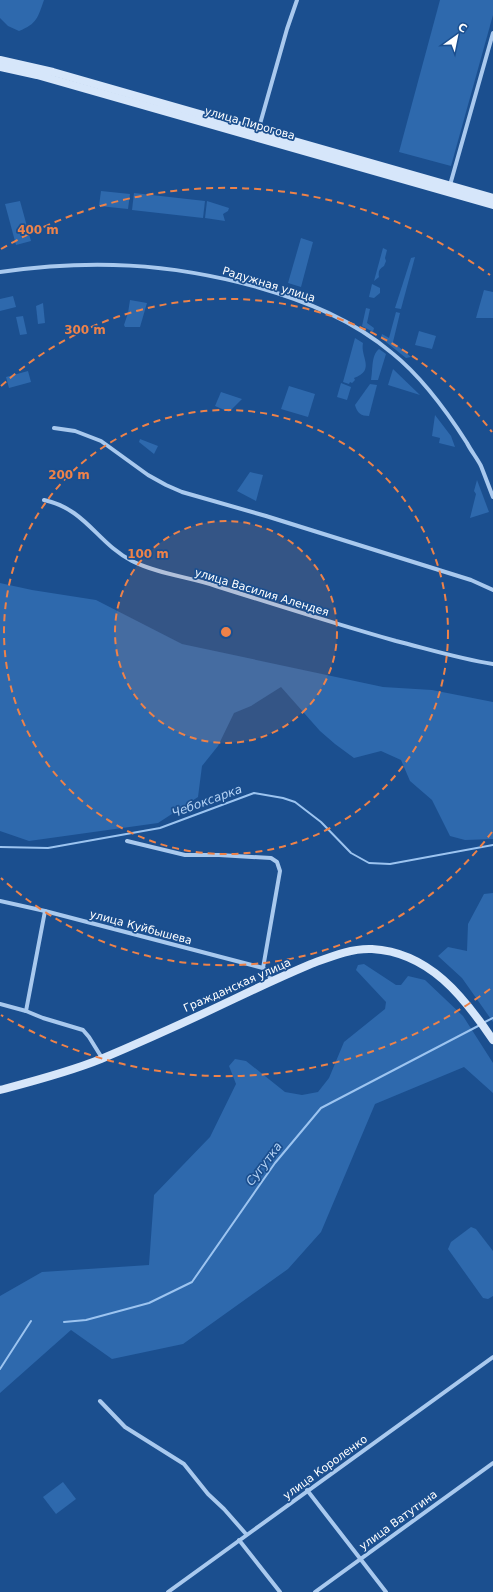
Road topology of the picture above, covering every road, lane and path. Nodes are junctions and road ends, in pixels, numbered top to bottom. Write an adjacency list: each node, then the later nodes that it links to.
1 (297, 0): 6 (street)
2 (493, 33): 7 (street)
3 (0, 61): 5 (main road, улица Пирогова)
4 (0, 67): 5 (main road, улица Пирогова)
5 (38, 72): 6 (main road, улица Пирогова)
6 (257, 134): 7 (main road, улица Пирогова)
7 (449, 188): 8 (main road, улица Пирогова); 9 (main road, улица Пирогова)
8 (493, 198)
9 (493, 205)
10 (0, 272): 12 (street, Радужная улица)
11 (54, 428): 14 (street)
12 (493, 497)
13 (44, 500): 15 (street, улица Василия Алендея)
14 (493, 590)
15 (493, 664)
16 (128, 841): 19 (street)
17 (0, 901): 18 (street, улица Куйбышева)
18 (45, 911): 19 (street, улица Куйбышева); 22 (street)
19 (262, 968): 20 (street)
20 (271, 981): 23 (main road, Гражданская улица); 24 (main road, Гражданская улица)
21 (0, 1004): 22 (street)
22 (26, 1011): 24 (street)
23 (493, 1040)
24 (102, 1058): 25 (main road, Гражданская улица)
25 (0, 1090)
26 (493, 1357): 29 (street, улица Короленко)
27 (100, 1401): 30 (street)
28 (493, 1463): 32 (street, улица Ватутина)
29 (307, 1490): 30 (street, улица Короленко); 32 (street)
30 (246, 1534): 31 (street, улица Короленко)
31 (239, 1540): 33 (street, улица Короленко); 34 (street)
32 (360, 1558): 35 (street, улица Ватутина); 36 (street)
33 (168, 1592)
34 (280, 1592)
35 (315, 1592)
36 (386, 1592)

